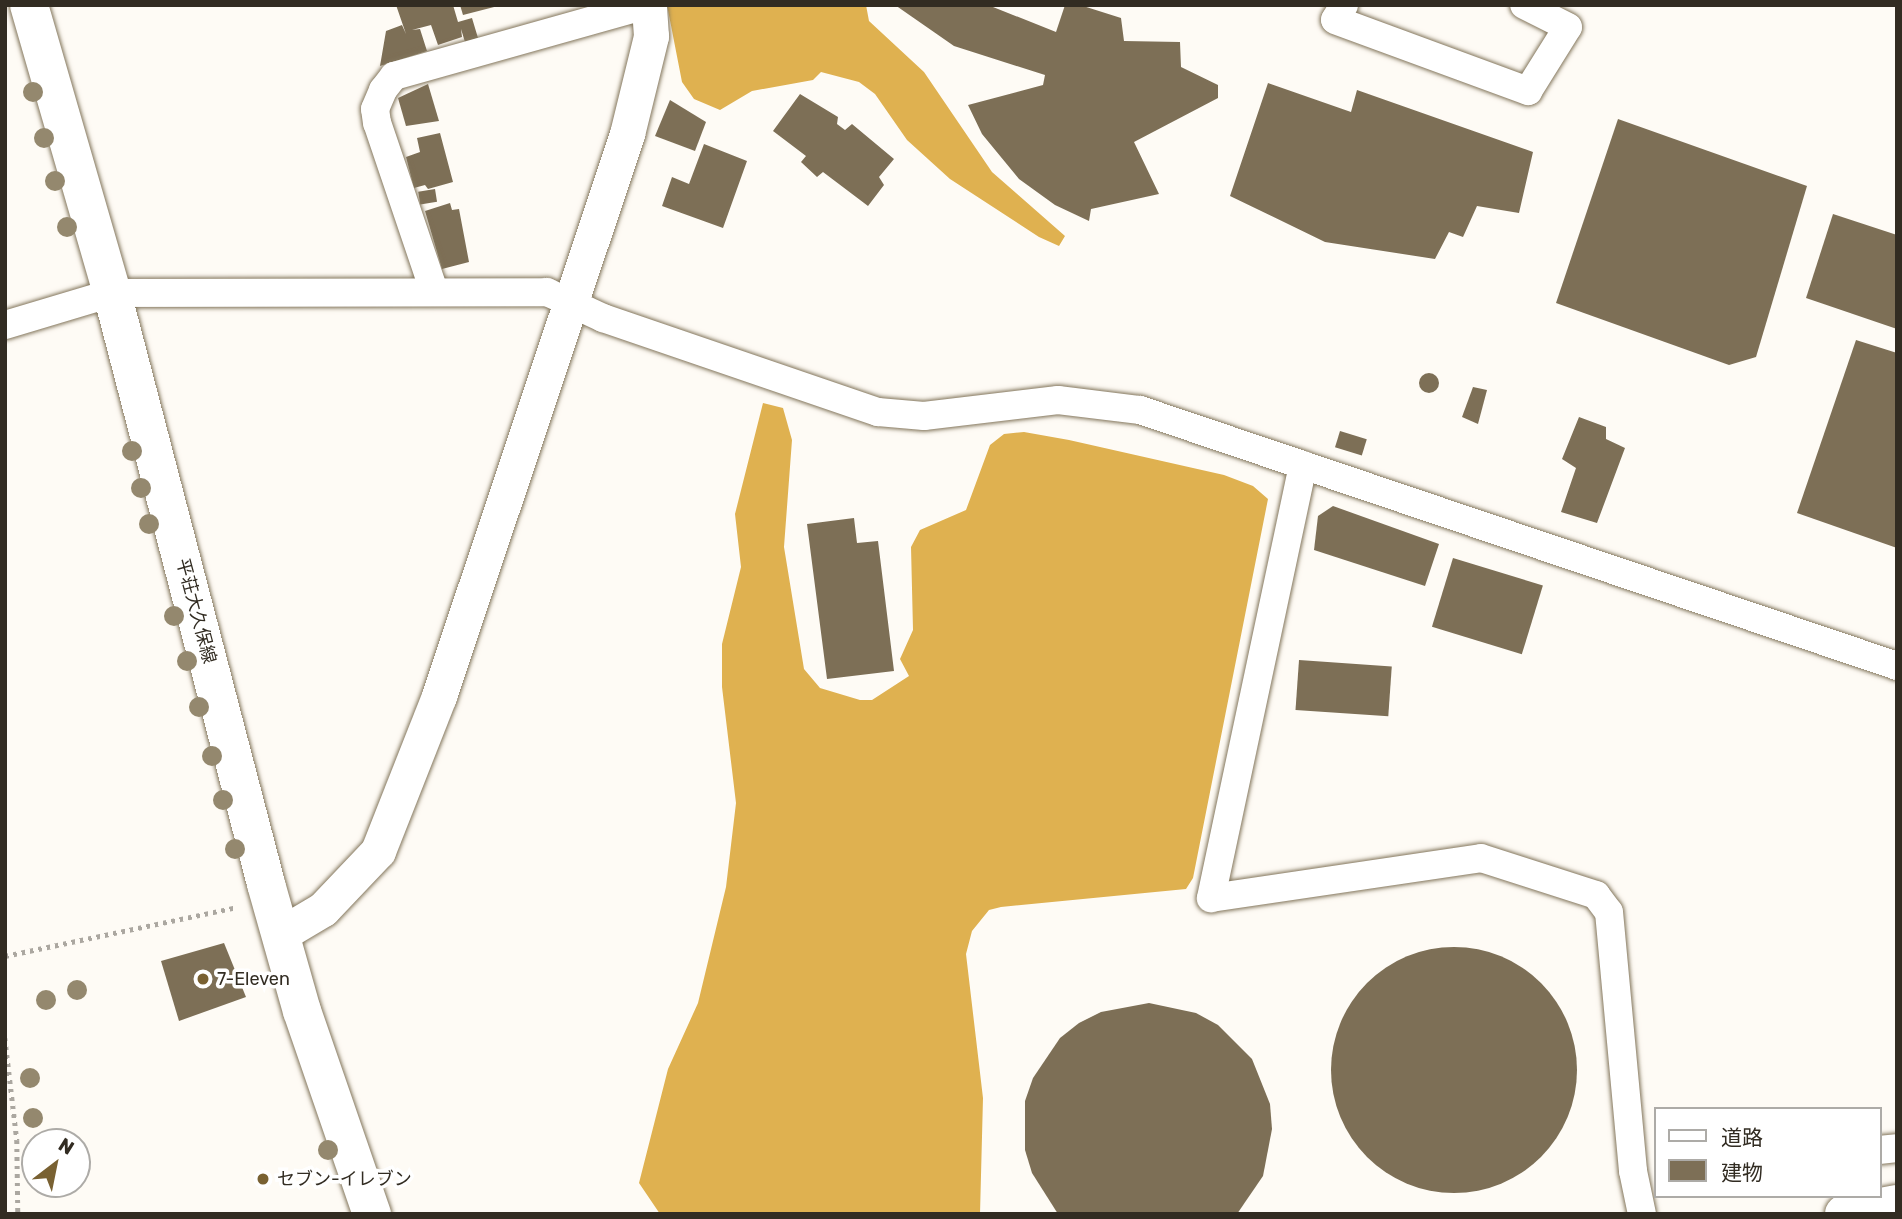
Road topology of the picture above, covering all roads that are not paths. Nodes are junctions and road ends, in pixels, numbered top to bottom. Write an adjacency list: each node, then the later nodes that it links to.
1 (29, 5): 6 (main road, 平荘大久保線)
2 (647, 5): 5 (street); 7 (street)
3 (1344, 5): 4 (street)
4 (1524, 5)
5 (434, 291): 6 (street); 7 (street)
6 (112, 293): 8 (street); 11 (main road, 平荘大久保線)
7 (571, 305): 9 (street); 11 (street)
8 (5, 325)
9 (1303, 465): 10 (street); 12 (street)
10 (1897, 666)
11 (281, 934): 15 (main road, 平荘大久保線)
12 (1644, 1170): 14 (street)
13 (1897, 1203): 16 (main road)
14 (1642, 1213)
15 (372, 1214)
16 (1844, 1214)

